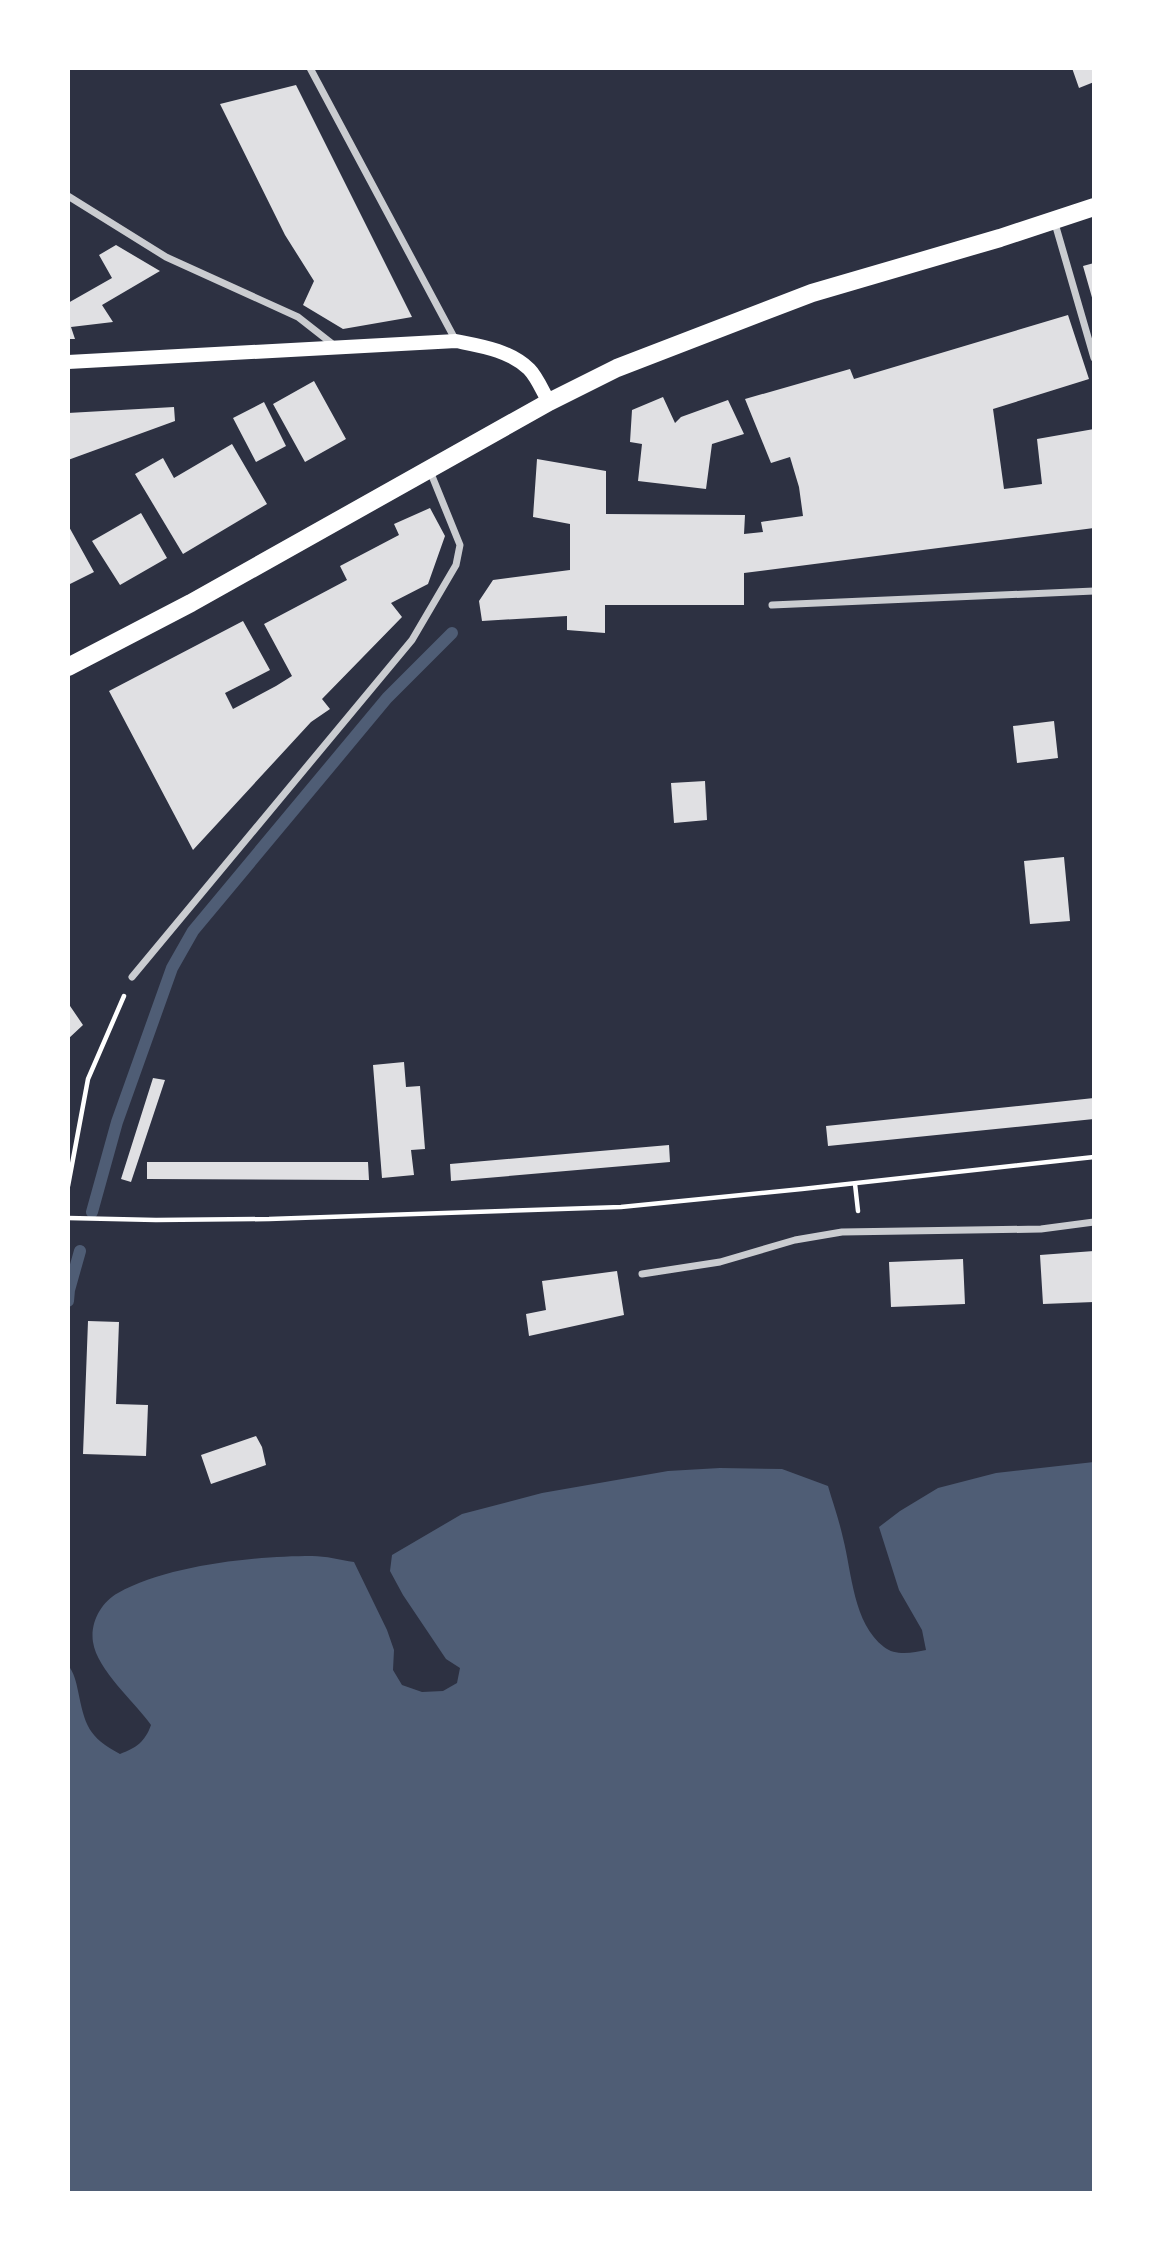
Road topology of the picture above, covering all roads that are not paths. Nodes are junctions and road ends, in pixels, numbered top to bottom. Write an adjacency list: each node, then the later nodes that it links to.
1 (310, 68): 5 (street)
2 (68, 196): 6 (street)
3 (1094, 207): 4 (main road)
4 (1054, 220): 7 (street); 9 (main road)
5 (456, 341): 6 (main road); 9 (main road)
6 (337, 347): 8 (main road)
7 (1094, 358)
8 (68, 362)
9 (549, 402): 10 (main road)
10 (430, 470): 13 (main road); 14 (street)
11 (1094, 591): 12 (street)
12 (772, 605)
13 (68, 667)
14 (132, 978)
15 (1094, 1222): 16 (street)
16 (642, 1274)

